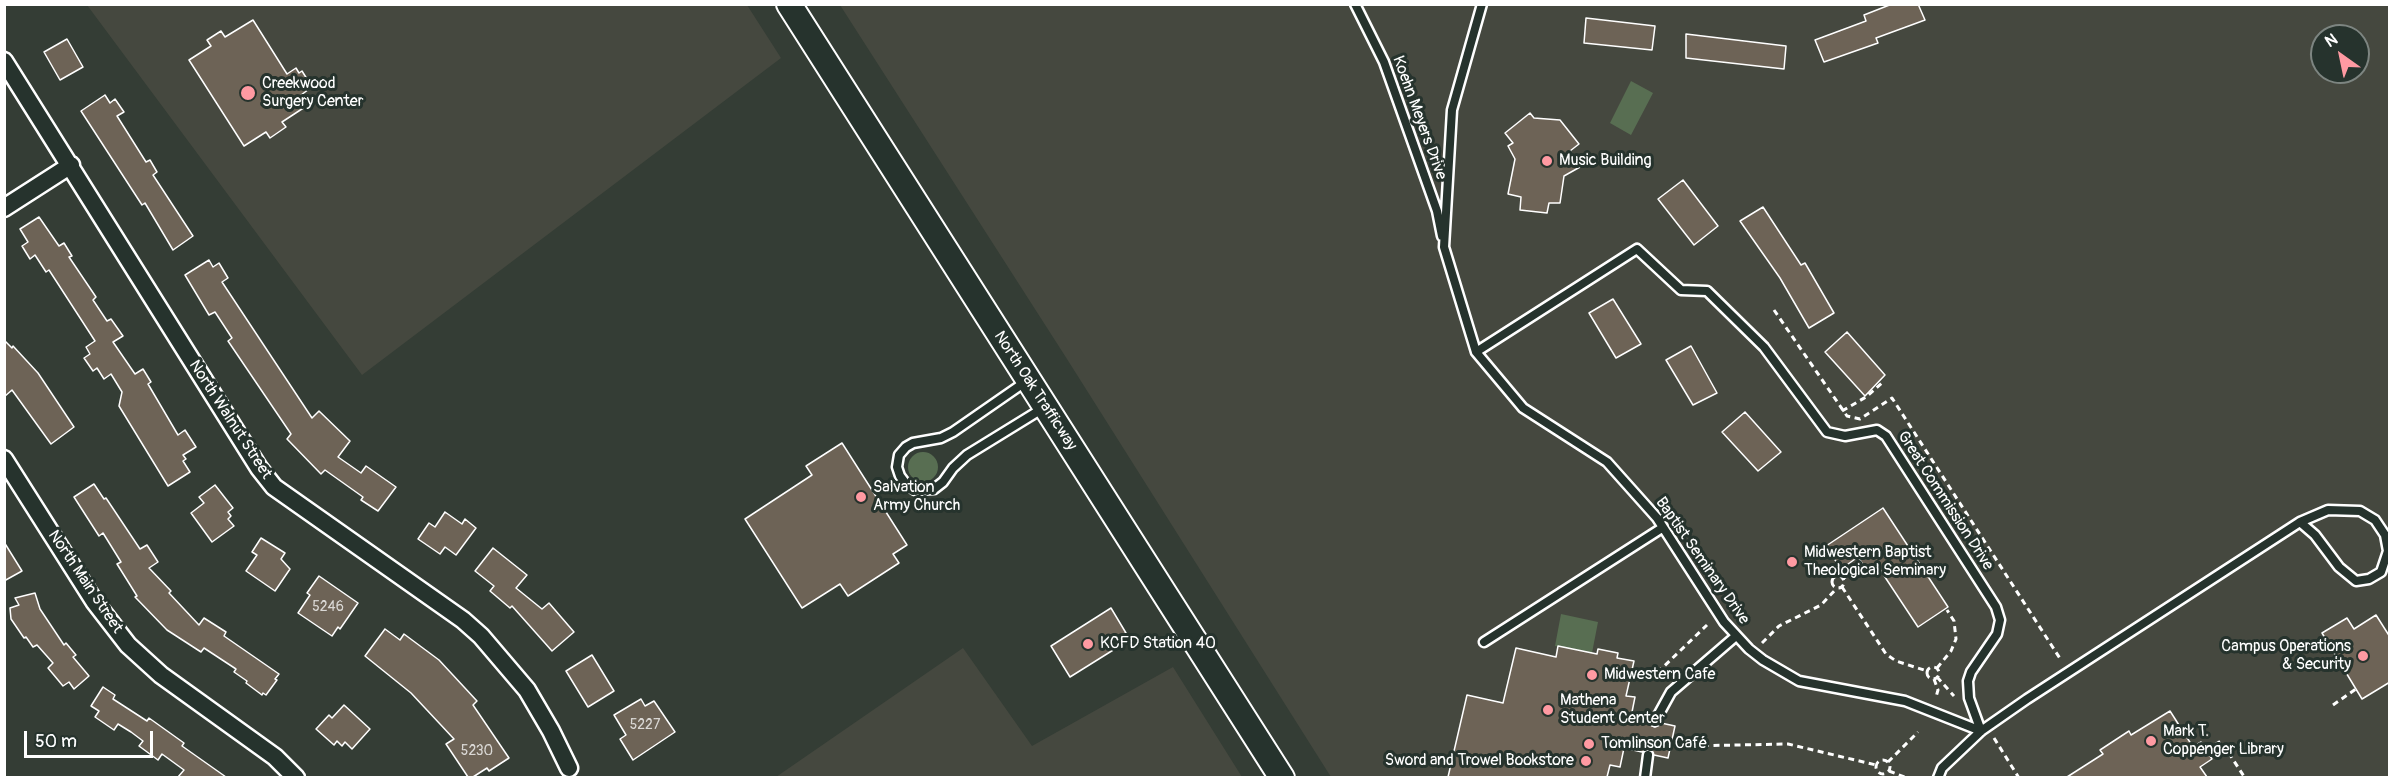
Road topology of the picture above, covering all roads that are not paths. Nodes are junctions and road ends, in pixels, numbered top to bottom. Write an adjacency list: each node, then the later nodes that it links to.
1 (789, 4): 9 (main road, North Oak Trafficway)
2 (1354, 4): 7 (lane, Koehn Meyers Drive)
3 (1482, 4): 7 (lane, Baptist Seminary Drive)
4 (4, 61): 5 (street, North Walnut Street)
5 (71, 165): 6 (street); 19 (street, North Walnut Street)
6 (4, 207)
7 (1444, 247): 8 (lane, Baptist Seminary Drive)
8 (1476, 352): 13 (lane, Baptist Seminary Drive); 17 (lane, Great Commission Drive)
9 (1028, 379): 10 (main road, North Oak Trafficway); 10 (lane)
10 (1045, 406): 21 (main road, North Oak Trafficway)
11 (4, 459): 20 (street, North Main Street)
12 (2300, 522): 12 (lane); 17 (lane)
13 (1662, 528): 14 (lane, Baptist Seminary Drive); 15 (lane)
14 (1736, 636): 16 (lane); 17 (lane, Baptist Seminary Drive)
15 (1484, 642)
16 (1655, 721)
17 (1981, 731): 23 (lane)
18 (1648, 754): 22 (lane)
19 (569, 768)
20 (296, 777)
21 (1282, 777)
22 (1645, 777)
23 (1938, 777)

